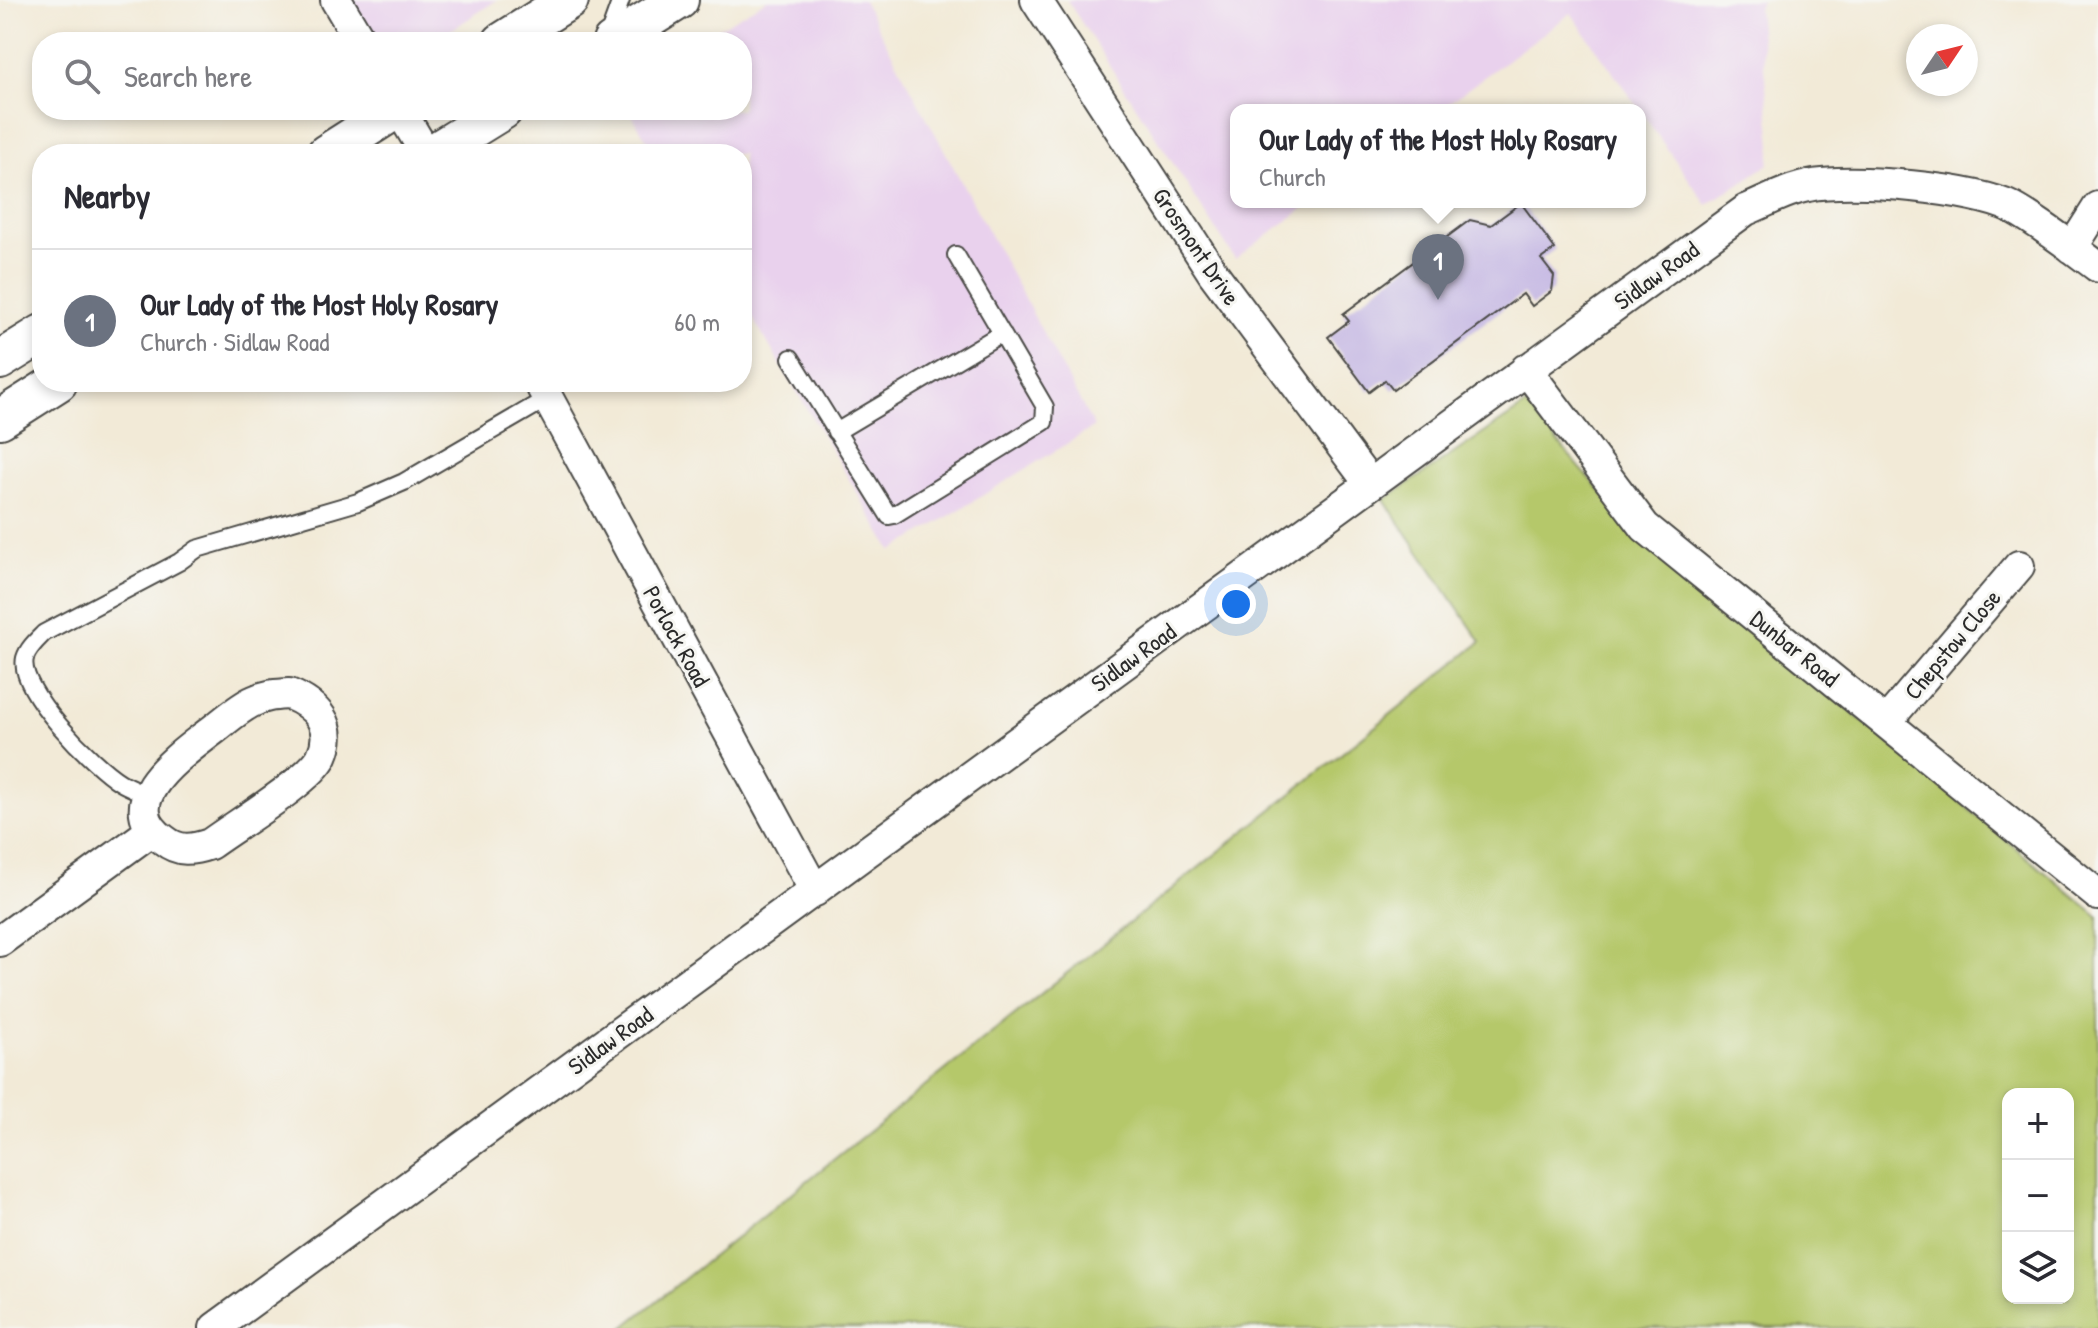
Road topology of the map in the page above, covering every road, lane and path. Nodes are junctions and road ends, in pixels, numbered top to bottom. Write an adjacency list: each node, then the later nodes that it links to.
1 (336, 0): 6 (street)
2 (569, 0): 7 (street)
3 (621, 0): 8 (lane)
4 (679, 0): 9 (street)
5 (1036, 0): 30 (street, Grosmont Drive)
6 (355, 32)
7 (518, 32)
8 (609, 32)
9 (628, 32)
10 (381, 120): 13 (street)
11 (404, 120): 14 (street)
12 (486, 120): 15 (street)
13 (342, 144)
14 (422, 144)
15 (446, 144)
16 (2098, 207): 17 (street)
17 (2072, 248): 19 (street, Sidlaw Road); 24 (street, Sidlaw Road)
18 (956, 255): 20 (lane)
19 (2098, 267)
20 (1002, 333): 29 (lane); 29 (lane)
21 (32, 340): 23 (street)
22 (791, 358): 29 (lane)
23 (0, 360)
24 (1526, 369): 30 (street, Sidlaw Road); 32 (street, Dunbar Road)
25 (42, 392): 28 (street)
26 (541, 392): 33 (lane)
27 (545, 392): 35 (street, Porlock Road)
28 (0, 419)
29 (836, 432)
30 (1370, 484): 35 (street, Sidlaw Road)
31 (2019, 566): 32 (street, Chepstow Close)
32 (1886, 722): 36 (street, Dunbar Road)
33 (148, 795): 34 (street); 34 (street)
34 (151, 831): 37 (street)
35 (815, 891): 38 (street, Sidlaw Road)
36 (2098, 895)
37 (0, 941)
38 (215, 1328)

